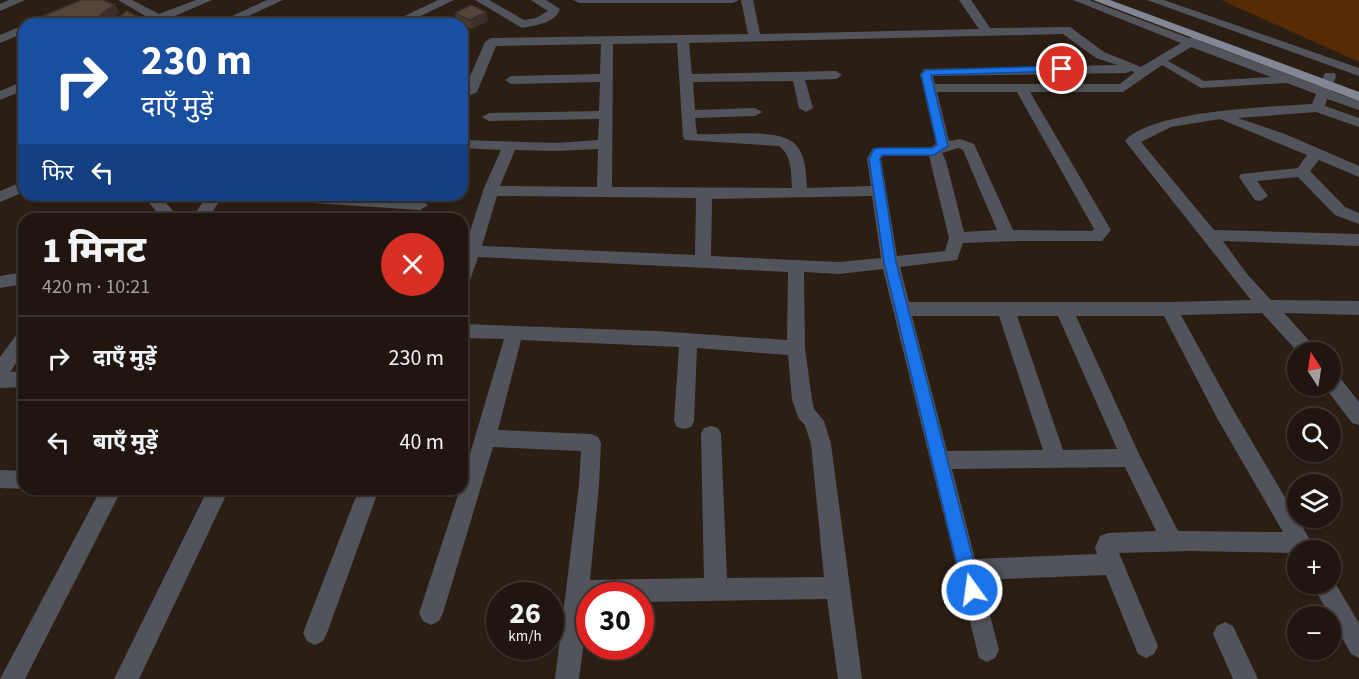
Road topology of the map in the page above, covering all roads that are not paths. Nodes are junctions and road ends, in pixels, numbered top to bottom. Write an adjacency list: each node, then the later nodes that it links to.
1 (19, 0): 16 (street)
2 (123, 0): 17 (street)
3 (206, 0): 18 (street)
4 (277, 0): 19 (street)
5 (448, 0): 20 (street)
6 (481, 0): 7 (street)
7 (537, 0)
8 (579, 0): 9 (street)
9 (733, 0)
10 (747, 0): 24 (street)
11 (964, 0): 22 (street)
12 (1079, 0): 27 (street)
13 (1099, 0): 27 (main road)
14 (1131, 0): 39 (main road)
15 (1153, 0): 32 (street)
16 (0, 8)
17 (157, 18)
18 (169, 18)
19 (235, 18)
20 (408, 18)
21 (18, 31): 23 (street)
22 (986, 31): 24 (street); 31 (street)
23 (3, 37): 28 (street)
24 (755, 38): 25 (street)
25 (683, 39): 26 (street); 36 (street)
26 (607, 40): 35 (street); 45 (street)
27 (1195, 40): 31 (street); 38 (street); 39 (main road)
28 (18, 43)
29 (1168, 65): 38 (street)
30 (1046, 69): 31 (street); 42 (street); 44 (street)
31 (1141, 69): 44 (street)
32 (1359, 72)
33 (836, 75): 34 (street)
34 (798, 77): 36 (street); 49 (street)
35 (606, 78): 37 (street); 53 (street)
36 (686, 78): 52 (street)
37 (511, 80)
38 (1287, 80): 39 (street)
39 (1326, 85): 40 (main road); 47 (main road); 48 (street); 50 (street)
40 (1359, 87)
41 (18, 88): 46 (street)
42 (929, 88): 43 (street); 60 (street)
43 (1021, 88): 44 (street); 77 (street)
44 (1055, 88)
45 (468, 93)
46 (0, 96)
47 (1359, 97)
48 (1359, 106)
49 (806, 108)
50 (1317, 108): 54 (street); 56 (street)
51 (755, 112): 52 (street)
52 (688, 114): 68 (street)
53 (604, 115): 55 (street); 58 (street)
54 (1219, 115): 61 (street); 78 (street)
55 (489, 117)
56 (1359, 123)
57 (468, 144): 59 (street)
58 (606, 144): 59 (street); 67 (street)
59 (509, 147): 65 (street)
60 (938, 149): 66 (street); 77 (street); 79 (street)
61 (1316, 153): 62 (street); 63 (street)
62 (1302, 172): 70 (street); 76 (street)
63 (1359, 172)
64 (18, 189): 71 (street)
65 (491, 191): 67 (street); 81 (street)
66 (878, 191): 68 (street); 84 (street)
67 (604, 192): 69 (street)
68 (800, 193): 69 (street)
69 (704, 194): 83 (street)
70 (1260, 196)
71 (0, 197)
72 (156, 201): 75 (street)
73 (373, 201): 74 (street)
74 (420, 205)
75 (166, 213)
76 (1359, 219)
77 (1007, 235): 79 (street)
78 (1210, 235): 80 (street); 88 (street)
79 (957, 238): 84 (street)
80 (1359, 240)
81 (472, 250): 82 (street); 83 (street)
82 (468, 261)
83 (703, 262): 85 (street)
84 (890, 262): 85 (street); 90 (street)
85 (796, 266): 99 (street)
86 (18, 279): 87 (street)
87 (0, 282)
88 (1268, 306): 89 (street); 93 (street); 97 (street)
89 (1359, 308)
90 (902, 309): 91 (street); 110 (street)
91 (1006, 309): 92 (street); 109 (street)
92 (1064, 309): 93 (street); 108 (street)
93 (1169, 309): 118 (street)
94 (468, 331): 95 (street)
95 (514, 334): 96 (street); 107 (street)
96 (688, 340): 99 (street); 105 (street)
97 (1300, 342)
98 (18, 346): 100 (street)
99 (796, 348): 124 (street)
100 (0, 371)
101 (18, 379): 102 (street)
102 (0, 380)
103 (1343, 387): 104 (street)
104 (1359, 417)
105 (684, 422)
106 (711, 434): 125 (street)
107 (476, 449): 112 (street); 123 (street)
108 (1131, 458): 109 (street); 119 (street)
109 (1056, 459): 110 (street)
110 (940, 460): 122 (street)
111 (0, 479): 113 (street)
112 (468, 479)
113 (18, 480)
114 (109, 495): 135 (street)
115 (216, 495): 136 (street)
116 (367, 495): 130 (street)
117 (464, 495): 129 (street)
118 (1299, 540)
119 (1172, 542): 120 (street); 121 (street)
120 (1287, 546)
121 (1111, 564): 122 (street); 132 (street)
122 (967, 570): 134 (street)
123 (578, 582)
124 (837, 588): 125 (street); 138 (street)
125 (717, 589): 126 (street)
126 (654, 590)
127 (1329, 594): 133 (street)
128 (576, 600): 137 (street)
129 (432, 613)
130 (315, 633)
131 (1225, 633): 139 (street)
132 (1146, 646)
133 (1359, 646)
134 (987, 650)
135 (12, 679)
136 (126, 679)
137 (567, 679)
138 (850, 679)
139 (1246, 679)

